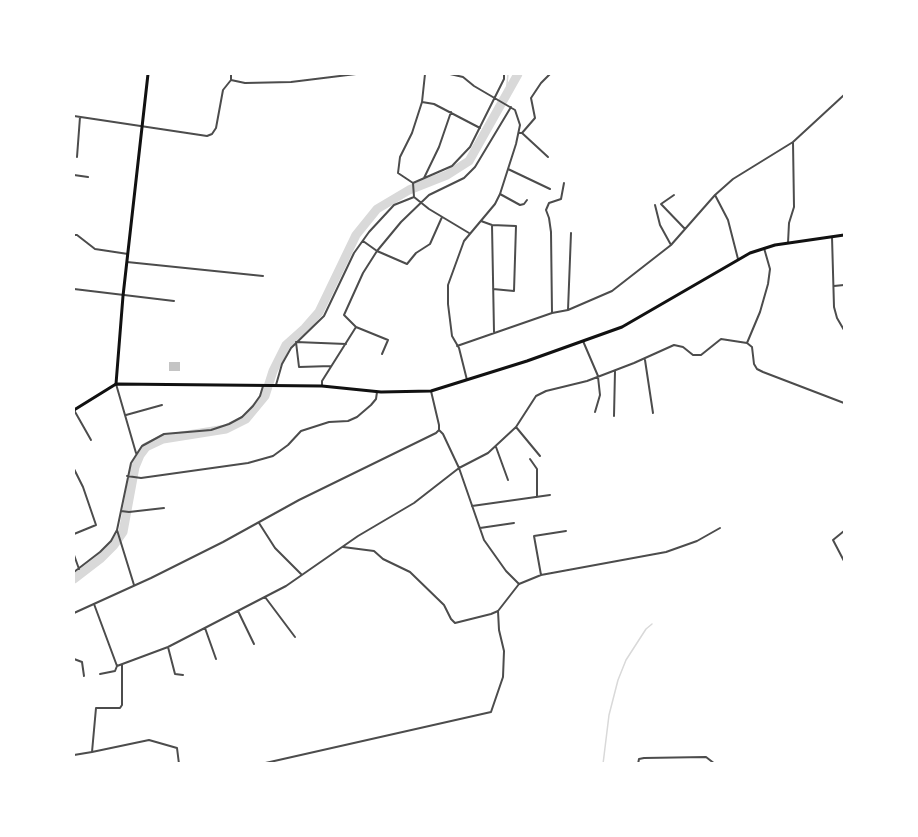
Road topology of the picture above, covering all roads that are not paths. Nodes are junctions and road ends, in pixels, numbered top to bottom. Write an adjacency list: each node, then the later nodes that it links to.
1 (148, 74): 18 (main road)
2 (231, 74): 10 (street)
3 (356, 74): 10 (street)
4 (425, 74): 13 (street)
5 (450, 74): 9 (street)
6 (466, 74): 9 (street)
7 (504, 74): 12 (street)
8 (550, 74): 20 (street)
9 (463, 77): 12 (street)
10 (231, 80): 18 (street)
11 (844, 97): 21 (street)
12 (497, 99): 14 (street); 19 (street)
13 (422, 102): 15 (street); 29 (street)
14 (509, 106): 20 (street); 36 (street)
15 (451, 112): 19 (street); 27 (street)
16 (74, 116): 17 (street)
17 (80, 117): 18 (street); 22 (street)
18 (142, 126): 52 (main road)
19 (481, 129): 27 (street)
20 (521, 133): 23 (street); 24 (street)
21 (793, 142): 33 (street); 48 (street)
22 (77, 157)
23 (548, 157)
24 (508, 169): 30 (street); 31 (street)
25 (74, 175): 26 (street)
26 (88, 177)
27 (424, 178): 29 (street)
28 (564, 183): 63 (street)
29 (413, 184): 34 (street)
30 (550, 189)
31 (500, 194): 35 (street); 39 (street)
32 (674, 195): 41 (street)
33 (715, 195): 41 (street); 53 (street)
34 (414, 196): 36 (street); 47 (street)
35 (527, 200)
36 (421, 204): 38 (street); 51 (street)
37 (655, 205): 49 (street)
38 (442, 217): 43 (street); 51 (street)
39 (481, 221): 40 (street); 43 (street)
40 (492, 225): 59 (street); 59 (street)
41 (685, 229): 49 (street)
42 (571, 233): 62 (street)
43 (469, 234): 71 (street)
44 (74, 235): 52 (street)
45 (844, 235): 46 (main road)
46 (832, 236): 48 (main road); 57 (street)
47 (363, 241): 51 (street); 68 (street)
48 (788, 243): 50 (main road)
49 (671, 245): 62 (street)
50 (764, 248): 53 (main road); 69 (street)
51 (377, 251): 64 (street)
52 (128, 254): 54 (main road)
53 (738, 259): 67 (main road)
54 (127, 262): 55 (street); 60 (main road)
55 (263, 276)
56 (844, 285): 57 (street)
57 (834, 286): 65 (street)
58 (74, 289): 60 (street)
59 (493, 289): 66 (street)
60 (123, 296): 61 (street); 78 (main road)
61 (174, 302)
62 (568, 310): 63 (street)
63 (552, 313): 66 (street)
64 (356, 327): 70 (street); 72 (street)
65 (844, 330)
66 (494, 332): 71 (street)
67 (583, 341): 76 (street); 77 (main road)
68 (296, 342): 70 (street); 74 (street); 80 (street)
69 (747, 343): 73 (street); 84 (street)
70 (346, 344): 74 (street)
71 (457, 346): 77 (street)
72 (382, 354)
73 (645, 358): 75 (street); 88 (street)
74 (331, 366): 81 (street)
75 (615, 370): 76 (street); 90 (street)
76 (598, 376): 87 (street); 91 (street)
77 (466, 380): 82 (main road)
78 (117, 384): 79 (main road); 86 (main road); 89 (street)
79 (265, 385): 80 (main road); 95 (street)
80 (275, 385): 81 (main road)
81 (322, 386): 83 (main road)
82 (431, 391): 83 (main road); 92 (street)
83 (377, 392): 100 (street)
84 (844, 403)
85 (162, 405): 89 (street)
86 (74, 410): 93 (street)
87 (595, 412)
88 (653, 413)
89 (126, 415): 95 (street)
90 (614, 416)
91 (516, 427): 94 (street); 96 (street)
92 (439, 430): 98 (street); 107 (street)
93 (91, 440)
94 (496, 447): 98 (street); 101 (street)
95 (136, 453): 100 (street)
96 (540, 456)
97 (530, 459): 103 (street)
98 (459, 468): 104 (street); 115 (street)
99 (74, 469): 114 (street)
100 (128, 476): 106 (street)
101 (508, 480)
102 (550, 495): 103 (street)
103 (537, 497): 104 (street)
104 (472, 506): 109 (street)
105 (164, 508): 106 (street)
106 (121, 511): 111 (street)
107 (259, 523): 120 (street); 123 (street)
108 (514, 523): 109 (street)
109 (480, 528): 122 (street)
110 (720, 528): 121 (street)
111 (117, 530): 118 (street); 123 (street)
112 (566, 531): 121 (street)
113 (844, 531): 117 (street)
114 (74, 534)
115 (343, 547): 120 (street); 127 (street)
116 (74, 555): 118 (street)
117 (844, 561)
118 (79, 568): 119 (street)
119 (74, 573)
120 (301, 574): 124 (street)
121 (541, 576): 122 (street)
122 (519, 584): 127 (street)
123 (135, 585): 125 (street)
124 (265, 597): 126 (street); 130 (street)
125 (93, 603): 128 (street); 136 (street)
126 (238, 611): 129 (street); 131 (street)
127 (498, 611): 143 (street)
128 (74, 613)
129 (205, 628): 132 (street); 134 (street)
130 (295, 637)
131 (254, 644)
132 (168, 646): 135 (street); 138 (street)
133 (74, 659): 139 (street)
134 (216, 659)
135 (122, 665): 136 (street); 140 (street)
136 (117, 666): 137 (street)
137 (100, 674)
138 (183, 675)
139 (84, 676)
140 (92, 752): 141 (street); 142 (street)
141 (74, 755)
142 (179, 764)
143 (261, 764)
144 (638, 764): 145 (street)
145 (715, 764)

